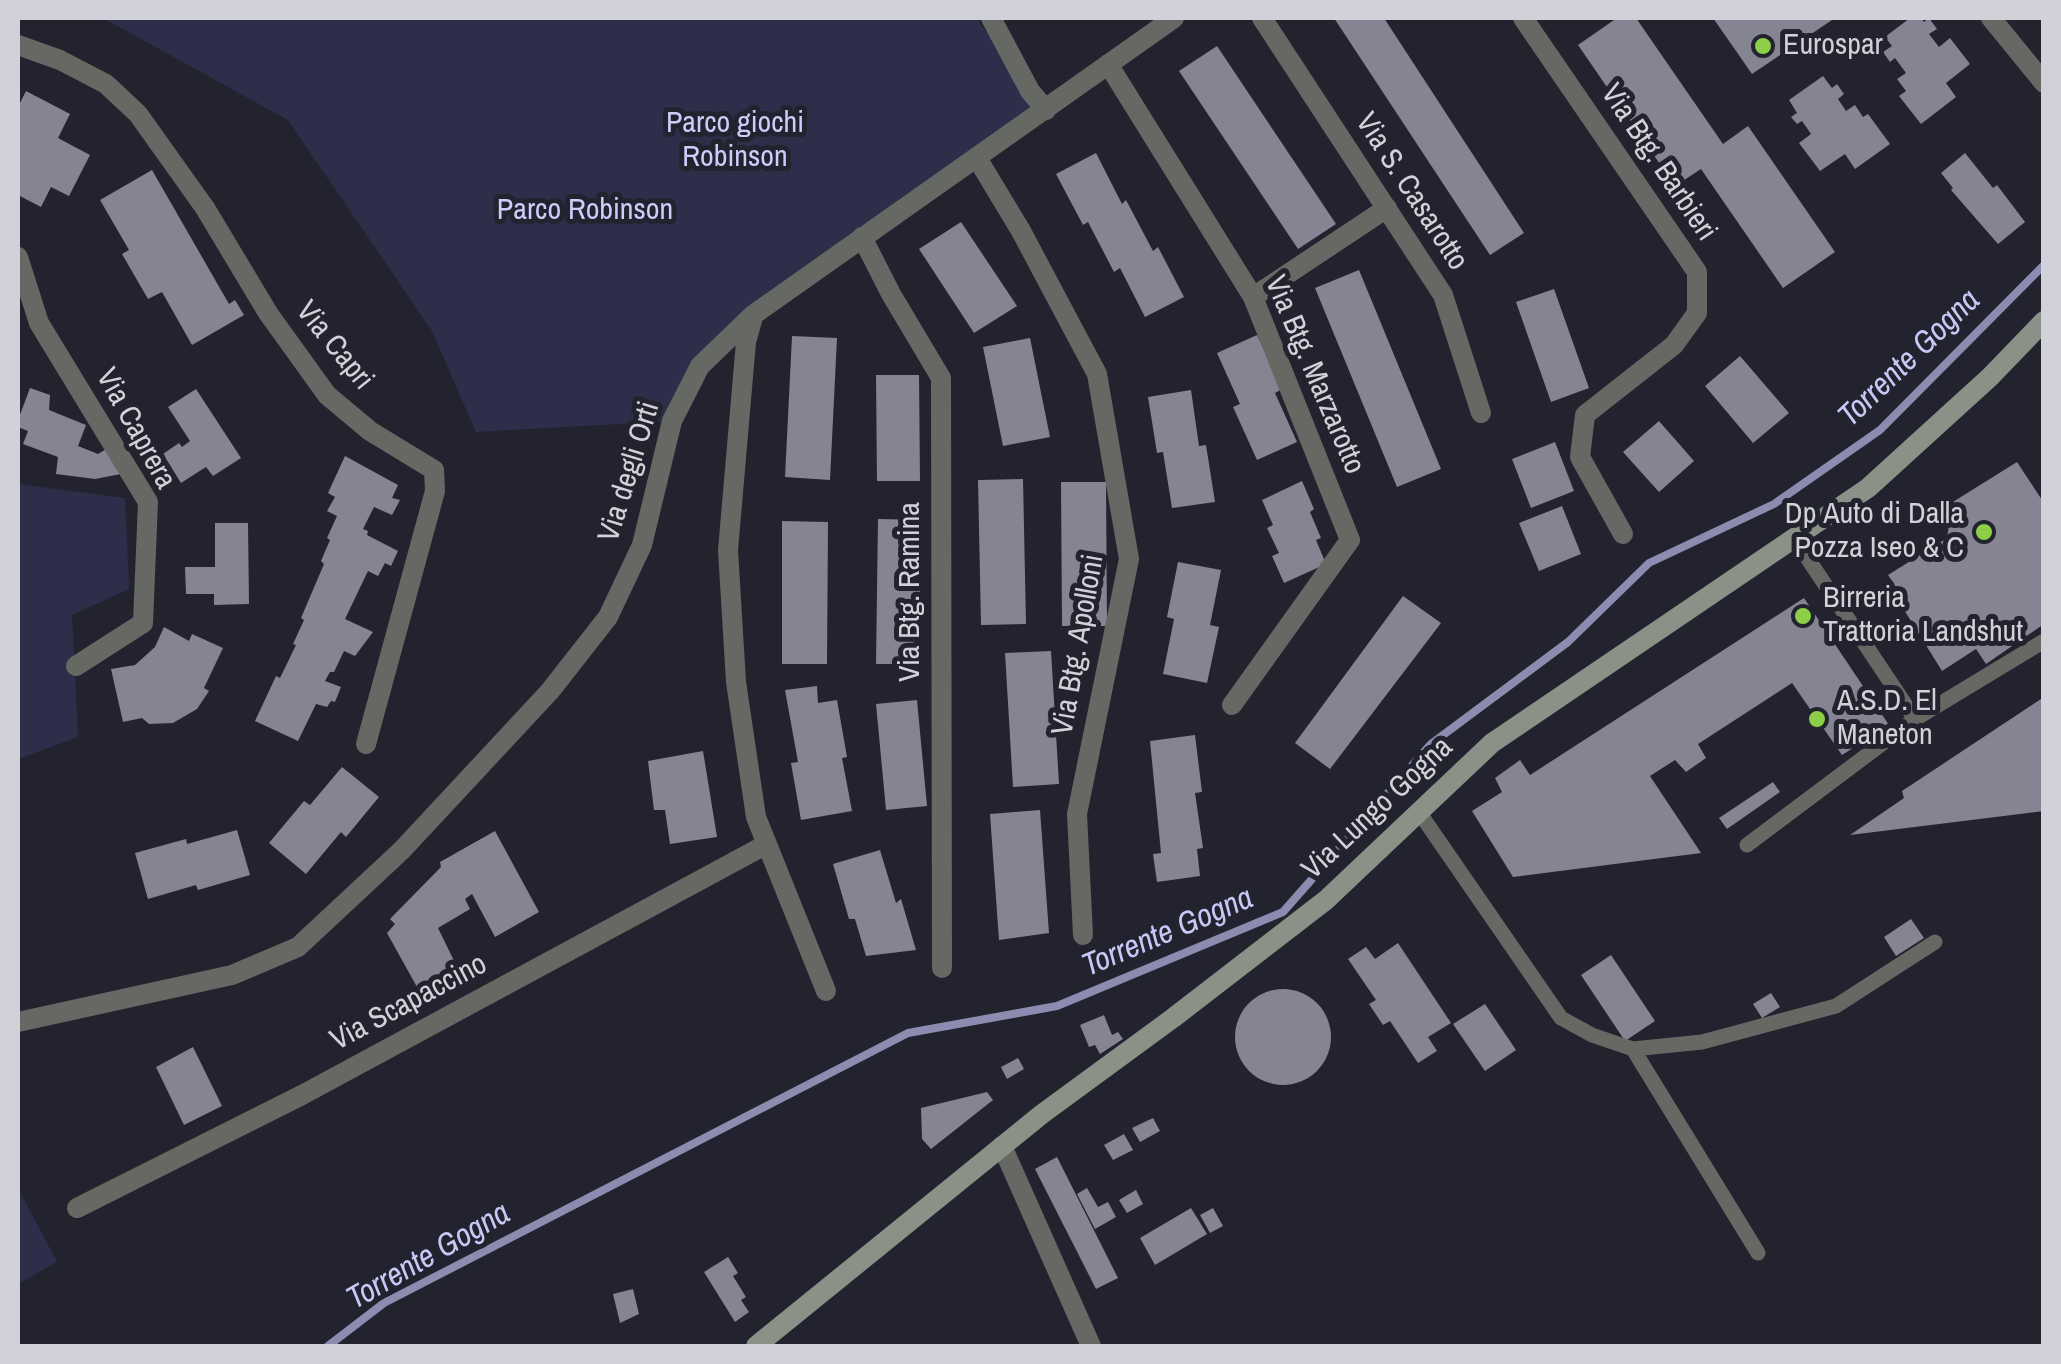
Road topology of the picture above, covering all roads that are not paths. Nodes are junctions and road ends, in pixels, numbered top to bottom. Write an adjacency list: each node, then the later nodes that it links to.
1 (990, 18): 9 (street)
2 (1174, 18): 7 (street, Via degli Orti)
3 (1262, 18): 11 (street, Via S. Casarotto)
4 (1523, 18): 18 (street, Via Btg. Barbieri)
5 (1991, 18): 8 (street)
6 (18, 45): 24 (street, Via Capri)
7 (1108, 64): 9 (street, Via degli Orti); 14 (street, Via Btg. Marzarotto)
8 (2044, 83)
9 (1046, 110): 10 (street, Via degli Orti)
10 (977, 158): 12 (street, Via degli Orti); 28 (street, Via Btg. Apolloni)
11 (1387, 208): 14 (street); 17 (street, Via S. Casarotto)
12 (862, 237): 15 (street, Via degli Orti); 30 (street, Via Btg. Ramina)
13 (18, 257): 21 (street, Via Caprera)
14 (1253, 298): 22 (street, Via Btg. Marzarotto)
15 (754, 315): 26 (street); 32 (street, Via degli Orti)
16 (2044, 320): 19 (street, Via Lungo Gogna)
17 (1481, 413)
18 (1623, 534)
19 (1794, 538): 23 (lane); 25 (street, Via Lungo Gogna)
20 (2044, 640): 23 (lane)
21 (76, 666)
22 (1232, 705)
23 (1915, 719): 27 (lane)
24 (366, 744)
25 (1419, 812): 33 (lane); 34 (street, Via Lungo Gogna)
26 (766, 844): 31 (street); 35 (street, Via Scapaccino)
27 (1747, 845)
28 (1083, 935)
29 (1934, 942): 33 (lane)
30 (942, 968)
31 (826, 991)
32 (18, 1022)
33 (1633, 1049): 36 (lane)
34 (1002, 1146): 37 (street, Via Lungo Gogna); 38 (street)
35 (77, 1208)
36 (1758, 1253)
37 (756, 1346)
38 (1091, 1346)

